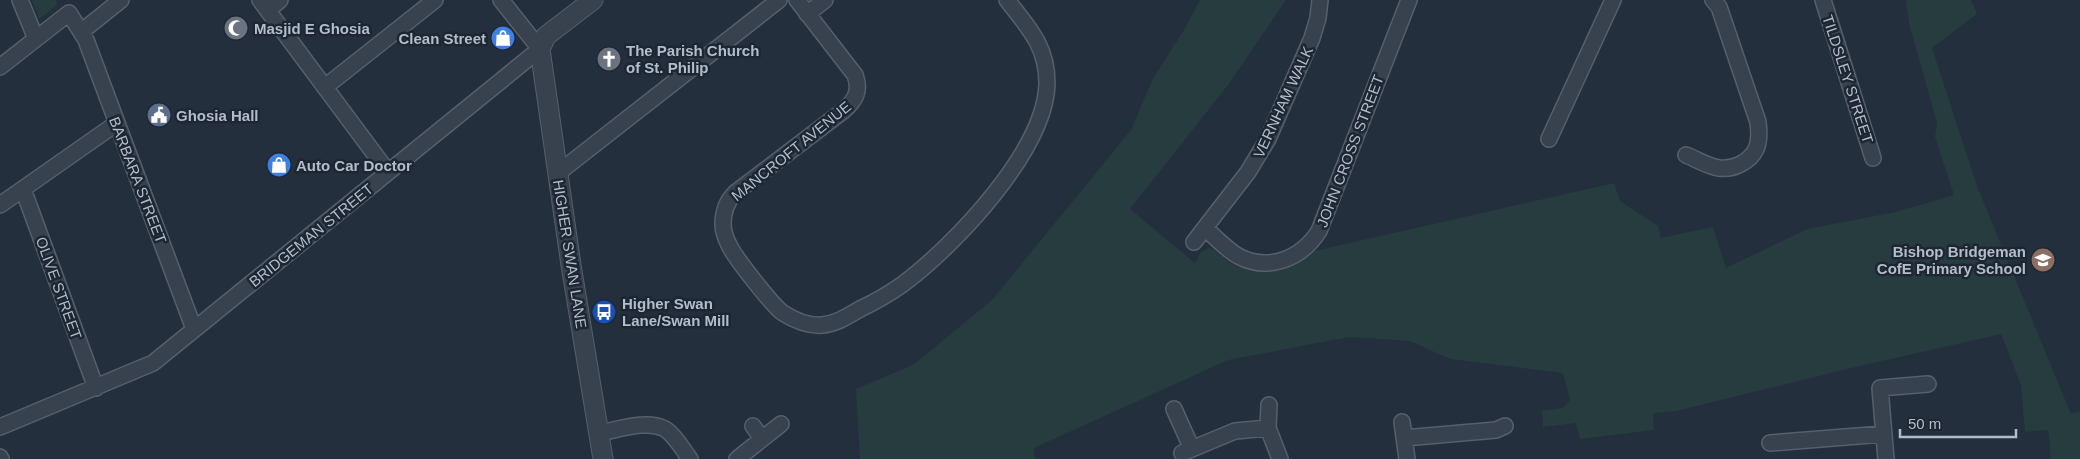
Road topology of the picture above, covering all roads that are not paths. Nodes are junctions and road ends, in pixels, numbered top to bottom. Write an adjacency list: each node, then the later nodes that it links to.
1 (20, 0): 19 (street)
2 (121, 0): 18 (street)
3 (280, 0): 16 (street)
4 (435, 0): 22 (street)
5 (501, 0): 20 (street)
6 (593, 0): 20 (street, BRIDGEMAN STREET)
7 (779, 0): 28 (street)
8 (797, 0): 17 (street, MANCROFT AVENUE)
9 (825, 0): 17 (street)
10 (1007, 0): 17 (street, MANCROFT AVENUE)
11 (1409, 0): 31 (street, JOHN CROSS STREET)
12 (1613, 0): 24 (street)
13 (1714, 0): 25 (street)
14 (1823, 0): 26 (street, TILDSLEY STREET)
15 (1320, 1): 31 (street, VERNHAM WALK)
16 (264, 5): 22 (street)
17 (807, 14)
18 (81, 32): 19 (street, BARBARA STREET); 23 (street, BARBARA STREET)
19 (36, 39): 21 (street)
20 (540, 49): 27 (street, BRIDGEMAN STREET); 28 (street, HIGHER SWAN LANE)
21 (0, 67)
22 (325, 87): 27 (street)
23 (117, 123): 29 (street); 33 (street, BARBARA STREET)
24 (1549, 139)
25 (1686, 155)
26 (1873, 158)
27 (388, 172): 33 (street, BRIDGEMAN STREET)
28 (558, 173): 44 (street, HIGHER SWAN LANE)
29 (23, 189): 30 (street); 35 (street, OLIVE STREET)
30 (0, 205)
31 (1205, 228): 32 (street, VERNHAM WALK)
32 (1194, 242)
33 (194, 329): 35 (street, BRIDGEMAN STREET)
34 (1928, 384): 45 (street)
35 (96, 388): 42 (street, BRIDGEMAN STREET)
36 (1269, 405): 43 (street)
37 (1174, 409): 43 (street)
38 (1402, 422): 46 (street)
39 (781, 424): 47 (street)
40 (753, 426): 47 (street)
41 (1505, 426): 46 (street)
42 (0, 427)
43 (1268, 428): 52 (street)
44 (599, 433): 49 (street, HIGHER SWAN LANE); 50 (street)
45 (1883, 434): 48 (street); 54 (street)
46 (1404, 438): 53 (street)
47 (762, 439): 51 (street)
48 (1770, 443)
49 (603, 459)
50 (690, 459)
51 (737, 459)
52 (1280, 459)
53 (1407, 459)
54 (1886, 459)

